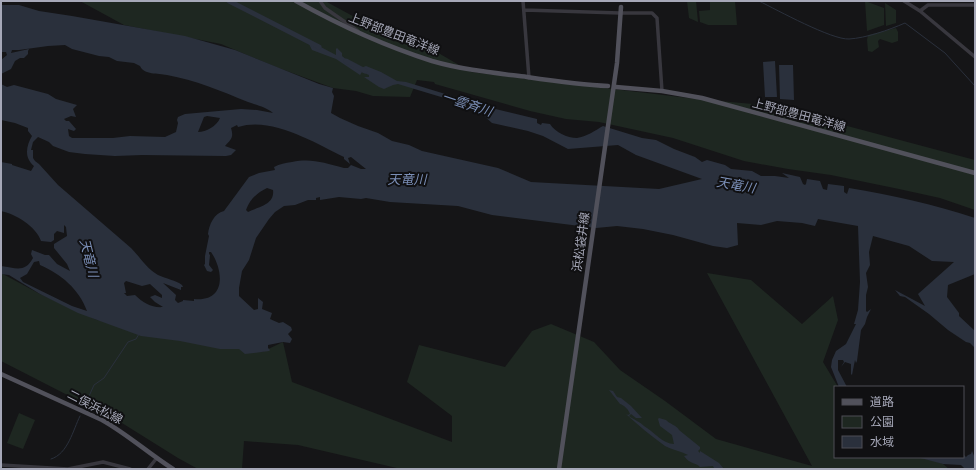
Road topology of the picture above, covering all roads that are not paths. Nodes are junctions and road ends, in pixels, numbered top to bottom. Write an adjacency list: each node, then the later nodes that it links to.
1 (296, 1): 10 (main road, 上野部豊田竜洋線)
2 (320, 1): 10 (street)
3 (523, 1): 7 (street)
4 (622, 1): 8 (main road, 浜松袋井線)
5 (904, 1): 9 (street)
6 (975, 5): 9 (street)
7 (524, 10): 8 (street); 12 (street)
8 (621, 11): 15 (street); 23 (main road, 浜松袋井線)
9 (920, 11): 11 (street)
10 (360, 33): 12 (main road, 上野部豊田竜洋線)
11 (975, 57)
12 (529, 78): 13 (main road, 上野部豊田竜洋線)
13 (608, 86)
14 (616, 87): 15 (main road, 上野部豊田竜洋線)
15 (662, 91): 16 (main road, 上野部豊田竜洋線)
16 (975, 173)
17 (1, 374): 18 (main road, 二俣浜松線)
18 (156, 459): 21 (street); 22 (main road, 二俣浜松線)
19 (1, 465): 20 (street)
20 (130, 469)
21 (148, 469)
22 (173, 469)
23 (559, 469)

